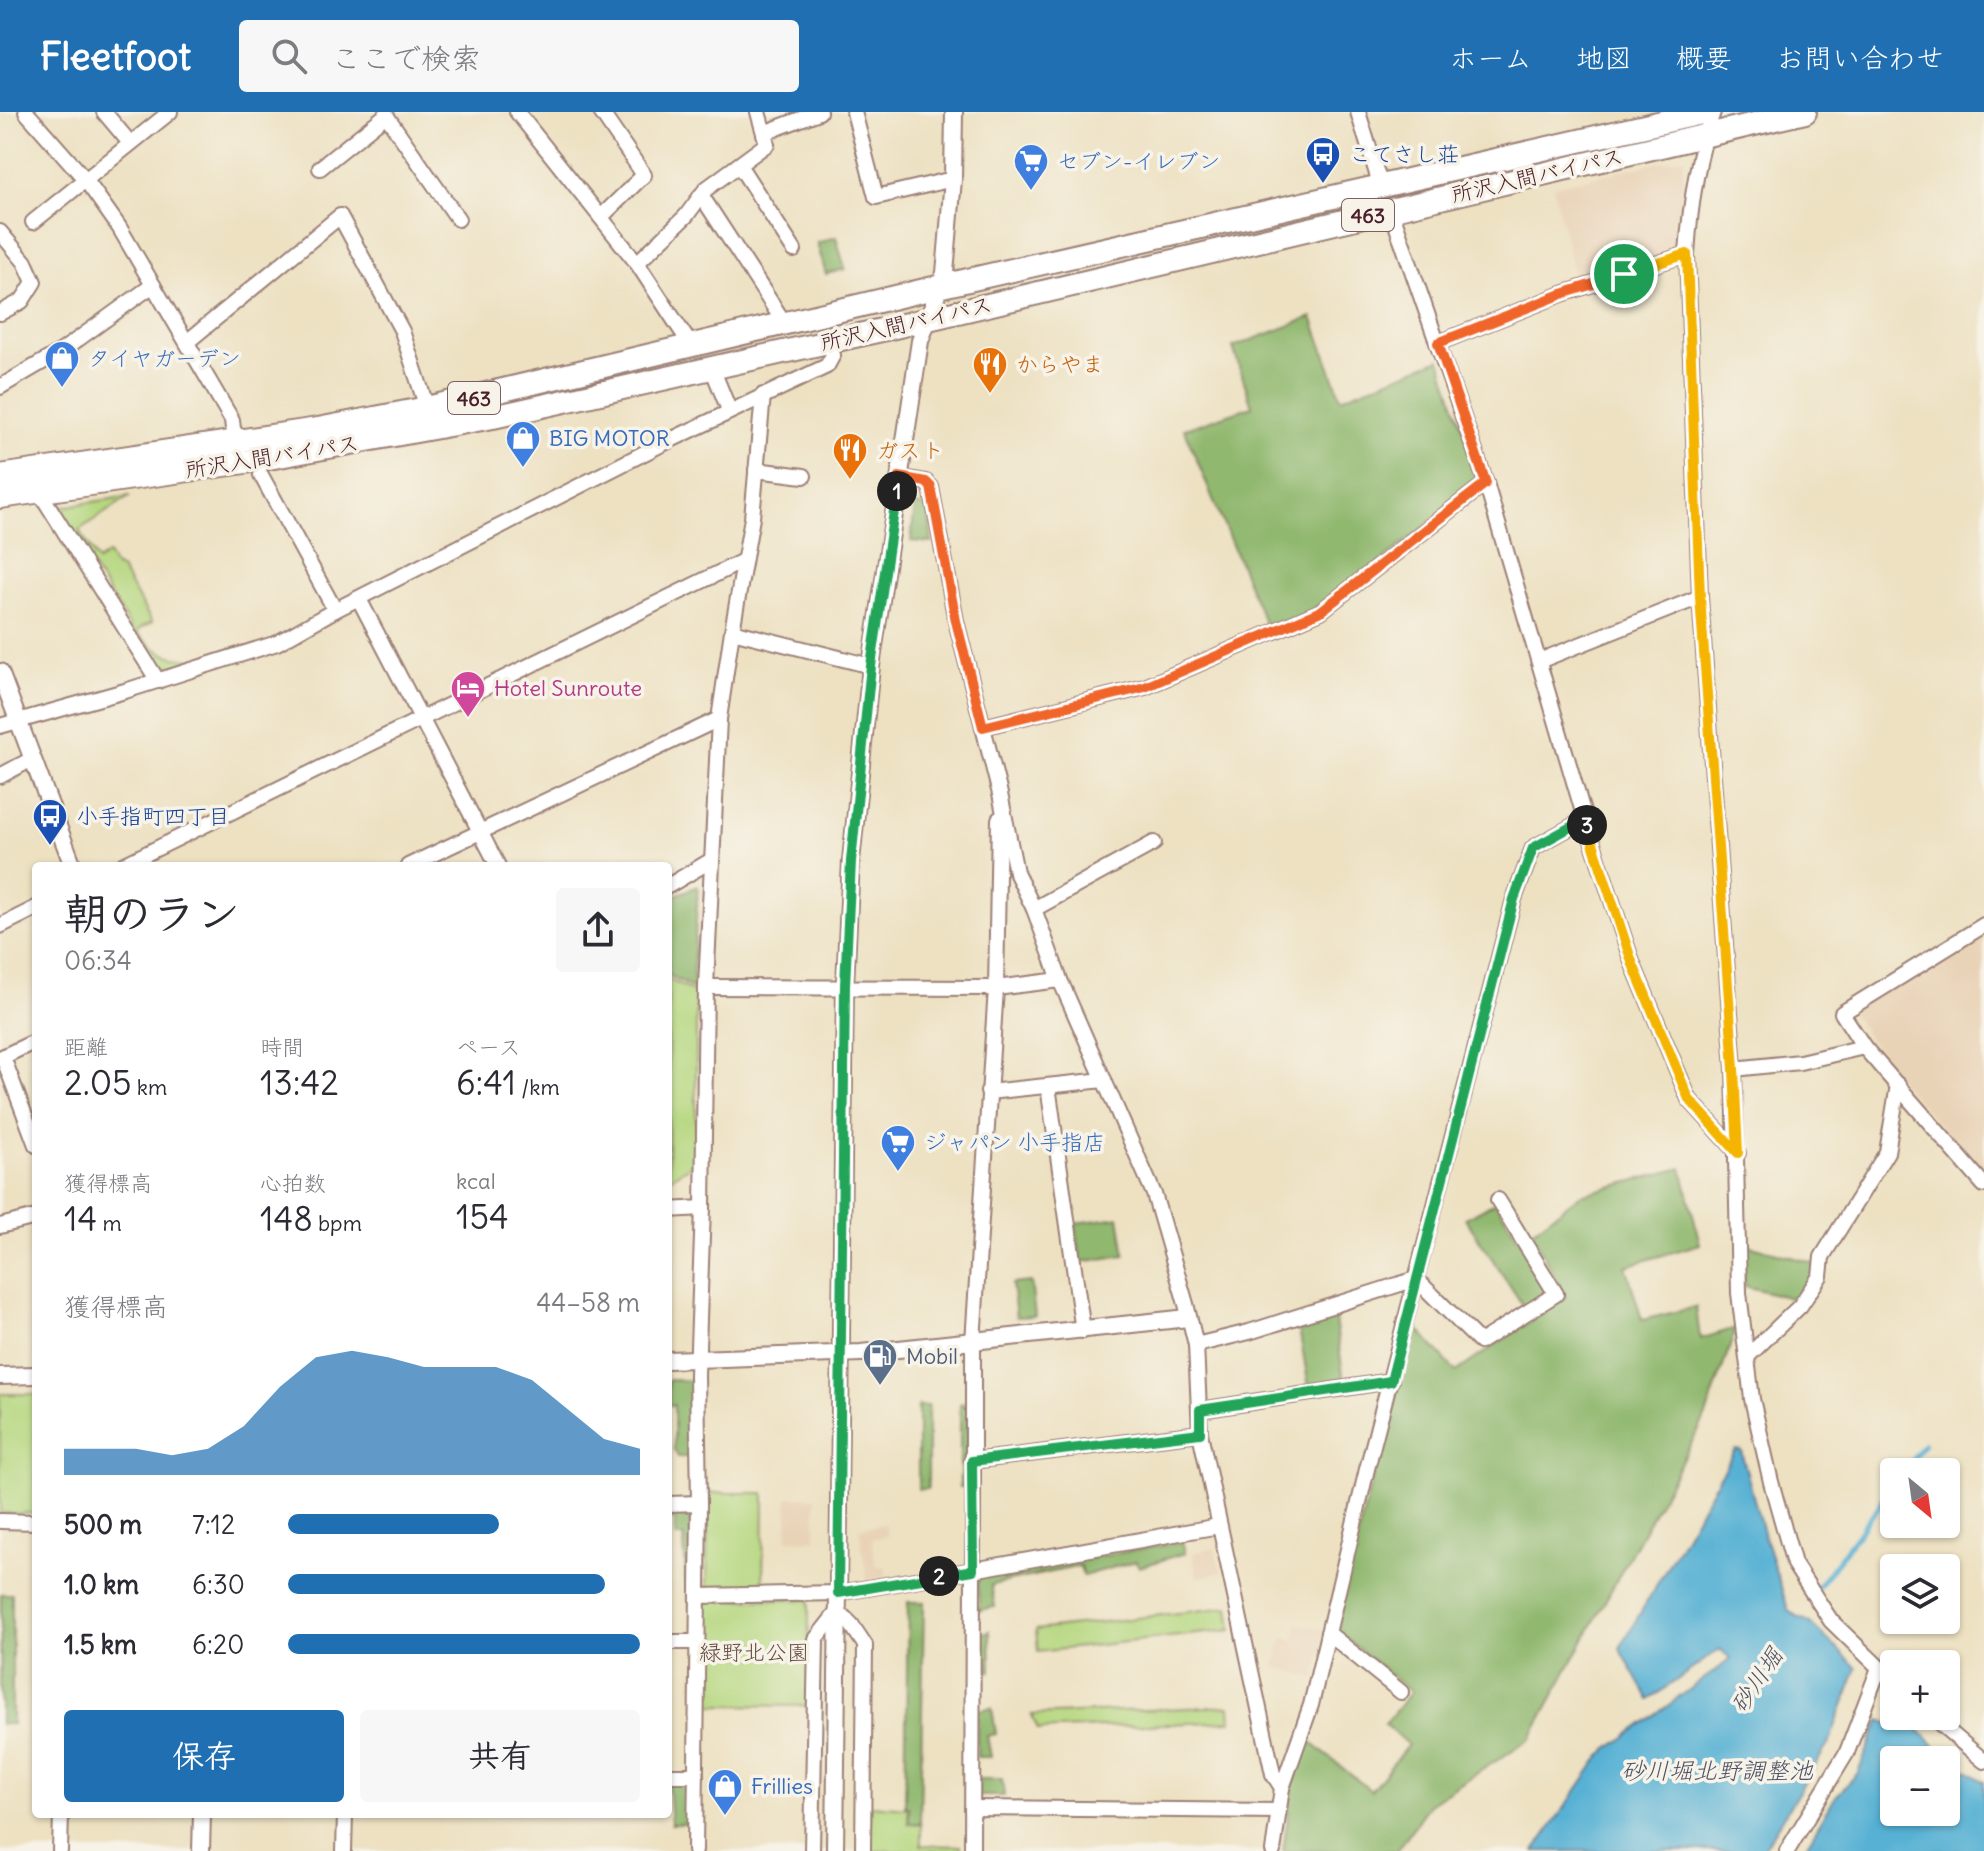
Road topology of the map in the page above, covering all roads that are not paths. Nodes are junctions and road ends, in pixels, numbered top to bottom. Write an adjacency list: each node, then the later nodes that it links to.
1 (26, 112): 20 (street)
2 (104, 112): 17 (street)
3 (170, 112): 17 (street)
4 (517, 112): 25 (street)
5 (601, 112): 25 (street)
6 (758, 112): 15 (street)
7 (819, 112): 15 (street)
8 (854, 112): 21 (street)
9 (954, 112): 21 (street)
10 (1358, 112): 22 (street)
11 (1706, 112): 22 (highway, 所沢入間バイパス / 463)
12 (1713, 112): 16 (street)
13 (1805, 112): 16 (highway, 所沢入間バイパス / 463)
14 (388, 114): 19 (street); 26 (street)
15 (764, 133): 18 (street)
16 (1705, 136): 24 (highway, 所沢入間バイパス / 463); 30 (street)
17 (130, 143): 20 (street)
18 (739, 165): 23 (street); 29 (street)
19 (320, 168)
20 (85, 179): 27 (street); 32 (street)
21 (953, 179): 33 (street)
22 (1381, 187): 33 (highway, 所沢入間バイパス / 463)
23 (701, 195): 31 (street); 36 (street)
24 (1391, 210): 35 (highway, 所沢入間バイパス / 463); 38 (street)
25 (601, 217): 31 (street)
26 (458, 219)
27 (33, 222)
28 (0, 232): 34 (street)
29 (794, 250)
30 (1687, 254): 38 (street); 56 (street)
31 (637, 263): 39 (street)
32 (153, 285): 37 (street); 42 (street)
33 (942, 286): 35 (street); 36 (highway, 所沢入間バイパス / 463)
34 (0, 313)
35 (930, 318): 41 (highway, 所沢入間バイパス / 463); 51 (street)
36 (785, 324): 39 (highway, 所沢入間バイパス / 463)
37 (187, 342): 44 (street); 46 (street)
38 (1438, 343): 52 (street)
39 (692, 347): 44 (highway, 所沢入間バイパス / 463)
40 (833, 355): 43 (street)
41 (712, 368): 45 (street); 53 (highway, 所沢入間バイパス / 463)
42 (0, 387)
43 (763, 395): 45 (street); 47 (street)
44 (427, 408): 46 (highway, 所沢入間バイパス / 463)
45 (729, 410): 57 (street)
46 (240, 441): 49 (highway, 所沢入間バイパス / 463)
47 (756, 470): 50 (street); 55 (street)
48 (261, 475): 58 (street)
49 (0, 476)
50 (804, 476)
51 (899, 477): 61 (street); 68 (street)
52 (1486, 483): 60 (street); 68 (street)
53 (39, 491): 54 (highway, 所沢入間バイパス / 463); 63 (street)
54 (0, 497)
55 (743, 561): 59 (street); 64 (street)
56 (1700, 597): 60 (street); 92 (street)
57 (359, 599): 58 (street); 64 (street)
58 (335, 610): 63 (street)
59 (732, 631): 61 (street); 65 (street)
60 (1539, 661): 72 (street)
61 (871, 666): 86 (street)
62 (0, 672): 66 (street)
63 (158, 681): 66 (street)
64 (421, 719): 73 (street); 77 (street)
65 (719, 719): 73 (street); 75 (street)
66 (18, 721): 67 (street); 69 (street)
67 (0, 726)
68 (983, 727): 71 (street)
69 (32, 759): 70 (street); 76 (street)
70 (0, 776)
71 (1000, 794): 81 (street); 88 (street)
72 (1585, 819): 98 (street); 105 (street)
73 (480, 832): 78 (street); 79 (street)
74 (1154, 843): 81 (street)
75 (710, 861): 80 (street); 87 (street)
76 (71, 862)
77 (129, 862)
78 (416, 862)
79 (496, 862)
80 (672, 884)
81 (1034, 909): 85 (street)
82 (32, 910): 84 (street)
83 (1984, 925): 90 (street)
84 (0, 926)
85 (1060, 980): 88 (street); 93 (street)
86 (845, 985): 87 (street); 88 (street); 110 (street)
87 (706, 987): 101 (street)
88 (996, 988): 96 (street)
89 (32, 1043): 91 (street)
90 (1864, 1047): 92 (street); 94 (street)
91 (1, 1057): 97 (street)
92 (1734, 1069): 98 (street)
93 (1104, 1080): 95 (street); 106 (street)
94 (1898, 1085): 99 (street); 111 (street)
95 (1048, 1086): 96 (street); 107 (street)
96 (988, 1092): 108 (street)
97 (32, 1135)
98 (1738, 1153): 111 (street)
99 (1984, 1185)
100 (1498, 1200): 105 (street)
101 (703, 1208): 102 (street); 112 (street)
102 (672, 1210)
103 (32, 1218): 104 (street)
104 (0, 1226)
105 (1416, 1279): 109 (street); 116 (street)
106 (1188, 1318): 107 (street); 109 (street)
107 (1083, 1331): 108 (street)
108 (973, 1342): 110 (street); 119 (street)
109 (1196, 1345): 117 (street)
110 (841, 1355): 112 (street); 126 (street)
111 (1747, 1357): 132 (street)
112 (698, 1359): 113 (street); 120 (street)
113 (672, 1360)
114 (32, 1375): 115 (street)
115 (0, 1376)
116 (1391, 1381): 117 (street); 129 (street)
117 (1200, 1410): 118 (street)
118 (1200, 1433): 119 (street); 124 (street)
119 (972, 1461): 125 (street)
120 (699, 1503): 121 (street); 127 (street)
121 (672, 1504)
122 (0, 1521): 123 (street)
123 (32, 1522)
124 (1219, 1526): 125 (street); 138 (street)
125 (973, 1570): 126 (street); 139 (street)
126 (838, 1593): 127 (street); 128 (street)
127 (698, 1596): 131 (street)
128 (838, 1611): 148 (street); 149 (street); 150 (street)
129 (1328, 1633): 133 (street); 138 (street)
130 (672, 1642): 131 (street)
131 (697, 1642): 137 (street)
132 (1879, 1668): 153 (street)
133 (1401, 1692)
134 (1947, 1730): 135 (street)
135 (1984, 1761)
136 (672, 1775): 137 (street)
137 (696, 1775): 147 (street)
138 (1282, 1788): 140 (street)
139 (972, 1808): 140 (street); 151 (street)
140 (1278, 1811): 152 (street)
141 (61, 1818): 144 (street)
142 (202, 1818): 145 (street)
143 (345, 1818): 146 (street)
144 (60, 1851)
145 (201, 1851)
146 (344, 1851)
147 (695, 1851)
148 (812, 1851)
149 (835, 1851)
150 (863, 1851)
151 (972, 1851)
152 (1273, 1851)
153 (1787, 1851)

